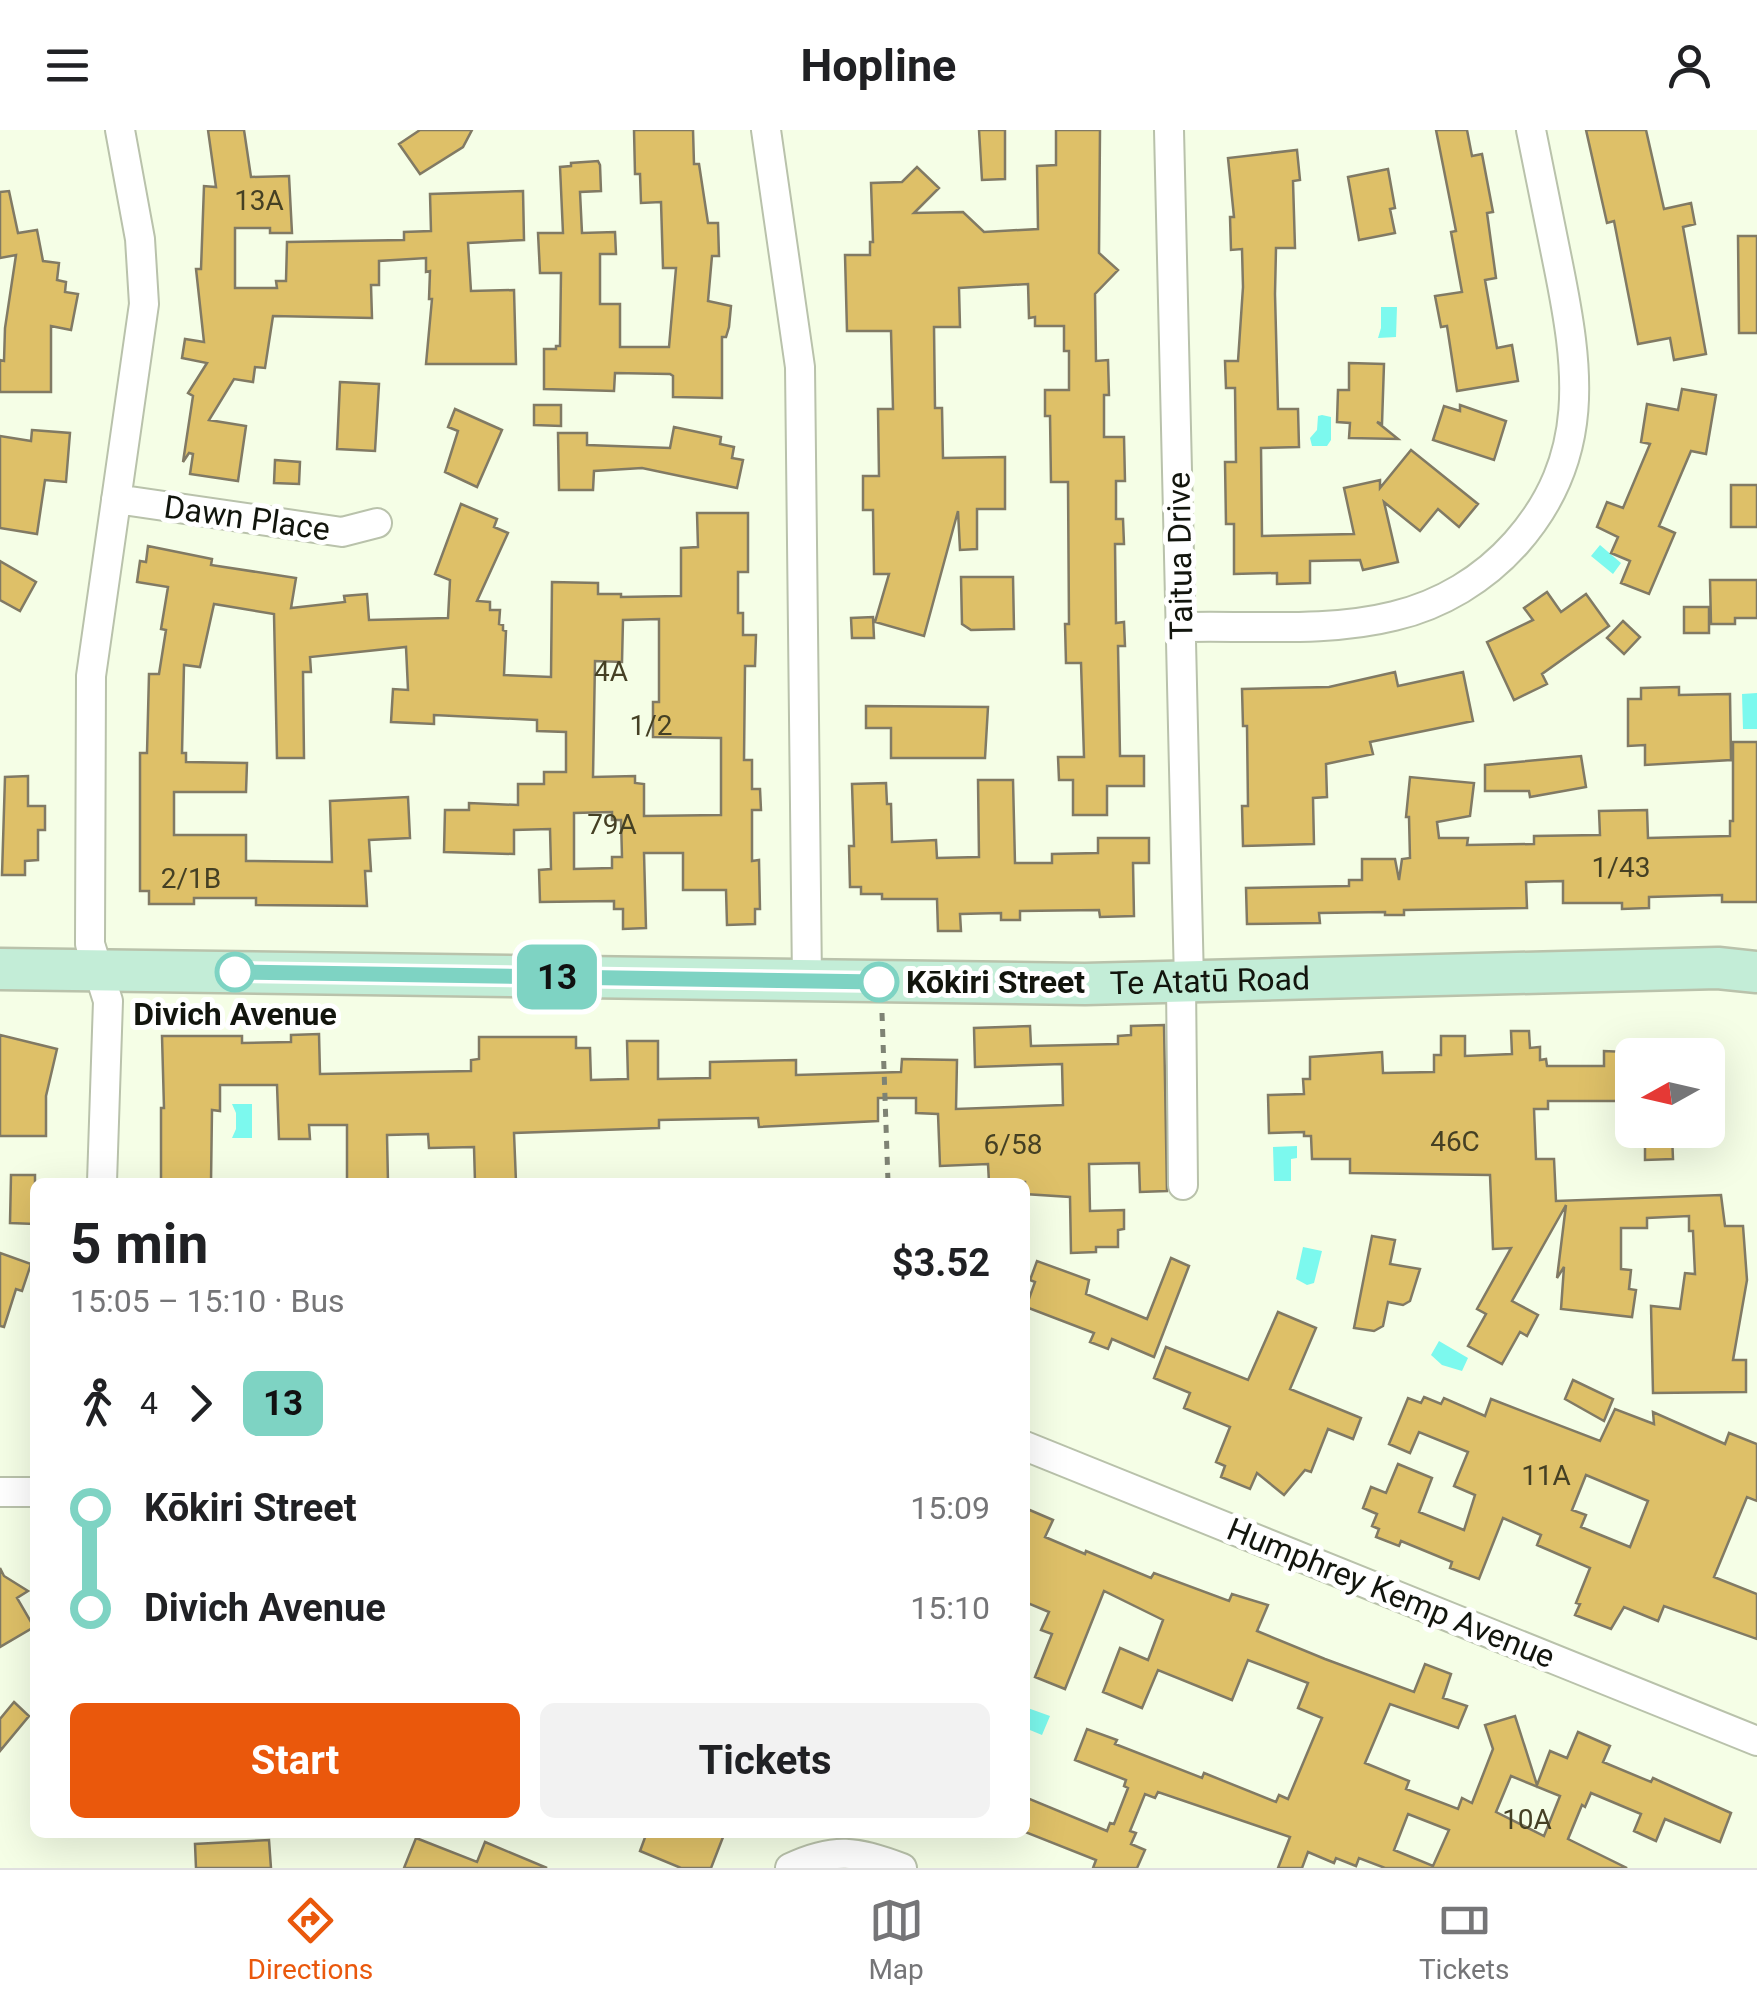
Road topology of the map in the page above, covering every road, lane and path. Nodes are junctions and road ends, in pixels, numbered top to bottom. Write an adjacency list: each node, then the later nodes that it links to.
1 (120, 130): 5 (street)
2 (766, 130): 11 (street)
3 (1169, 130): 7 (street, Taitua Drive)
4 (1531, 130): 7 (street)
5 (116, 499): 6 (street, Dawn Place); 9 (street)
6 (377, 523)
7 (1182, 627): 12 (street, Taitua Drive)
8 (0, 969): 9 (main road, Te Atatū Road)
9 (98, 970): 11 (main road, Te Atatū Road); 14 (street)
10 (1757, 972): 12 (main road, Te Atatū Road)
11 (806, 981): 12 (main road, Te Atatū Road)
12 (1185, 982): 16 (street, Taitua Drive)
13 (882, 1013): 15 (path)
14 (102, 1178)
15 (888, 1178)
16 (1183, 1185)
17 (1030, 1448): 20 (street, Humphrey Kemp Avenue)
18 (0, 1492): 19 (street)
19 (30, 1492)
20 (1757, 1741)
21 (790, 1868): 22 (street)
22 (902, 1868)

